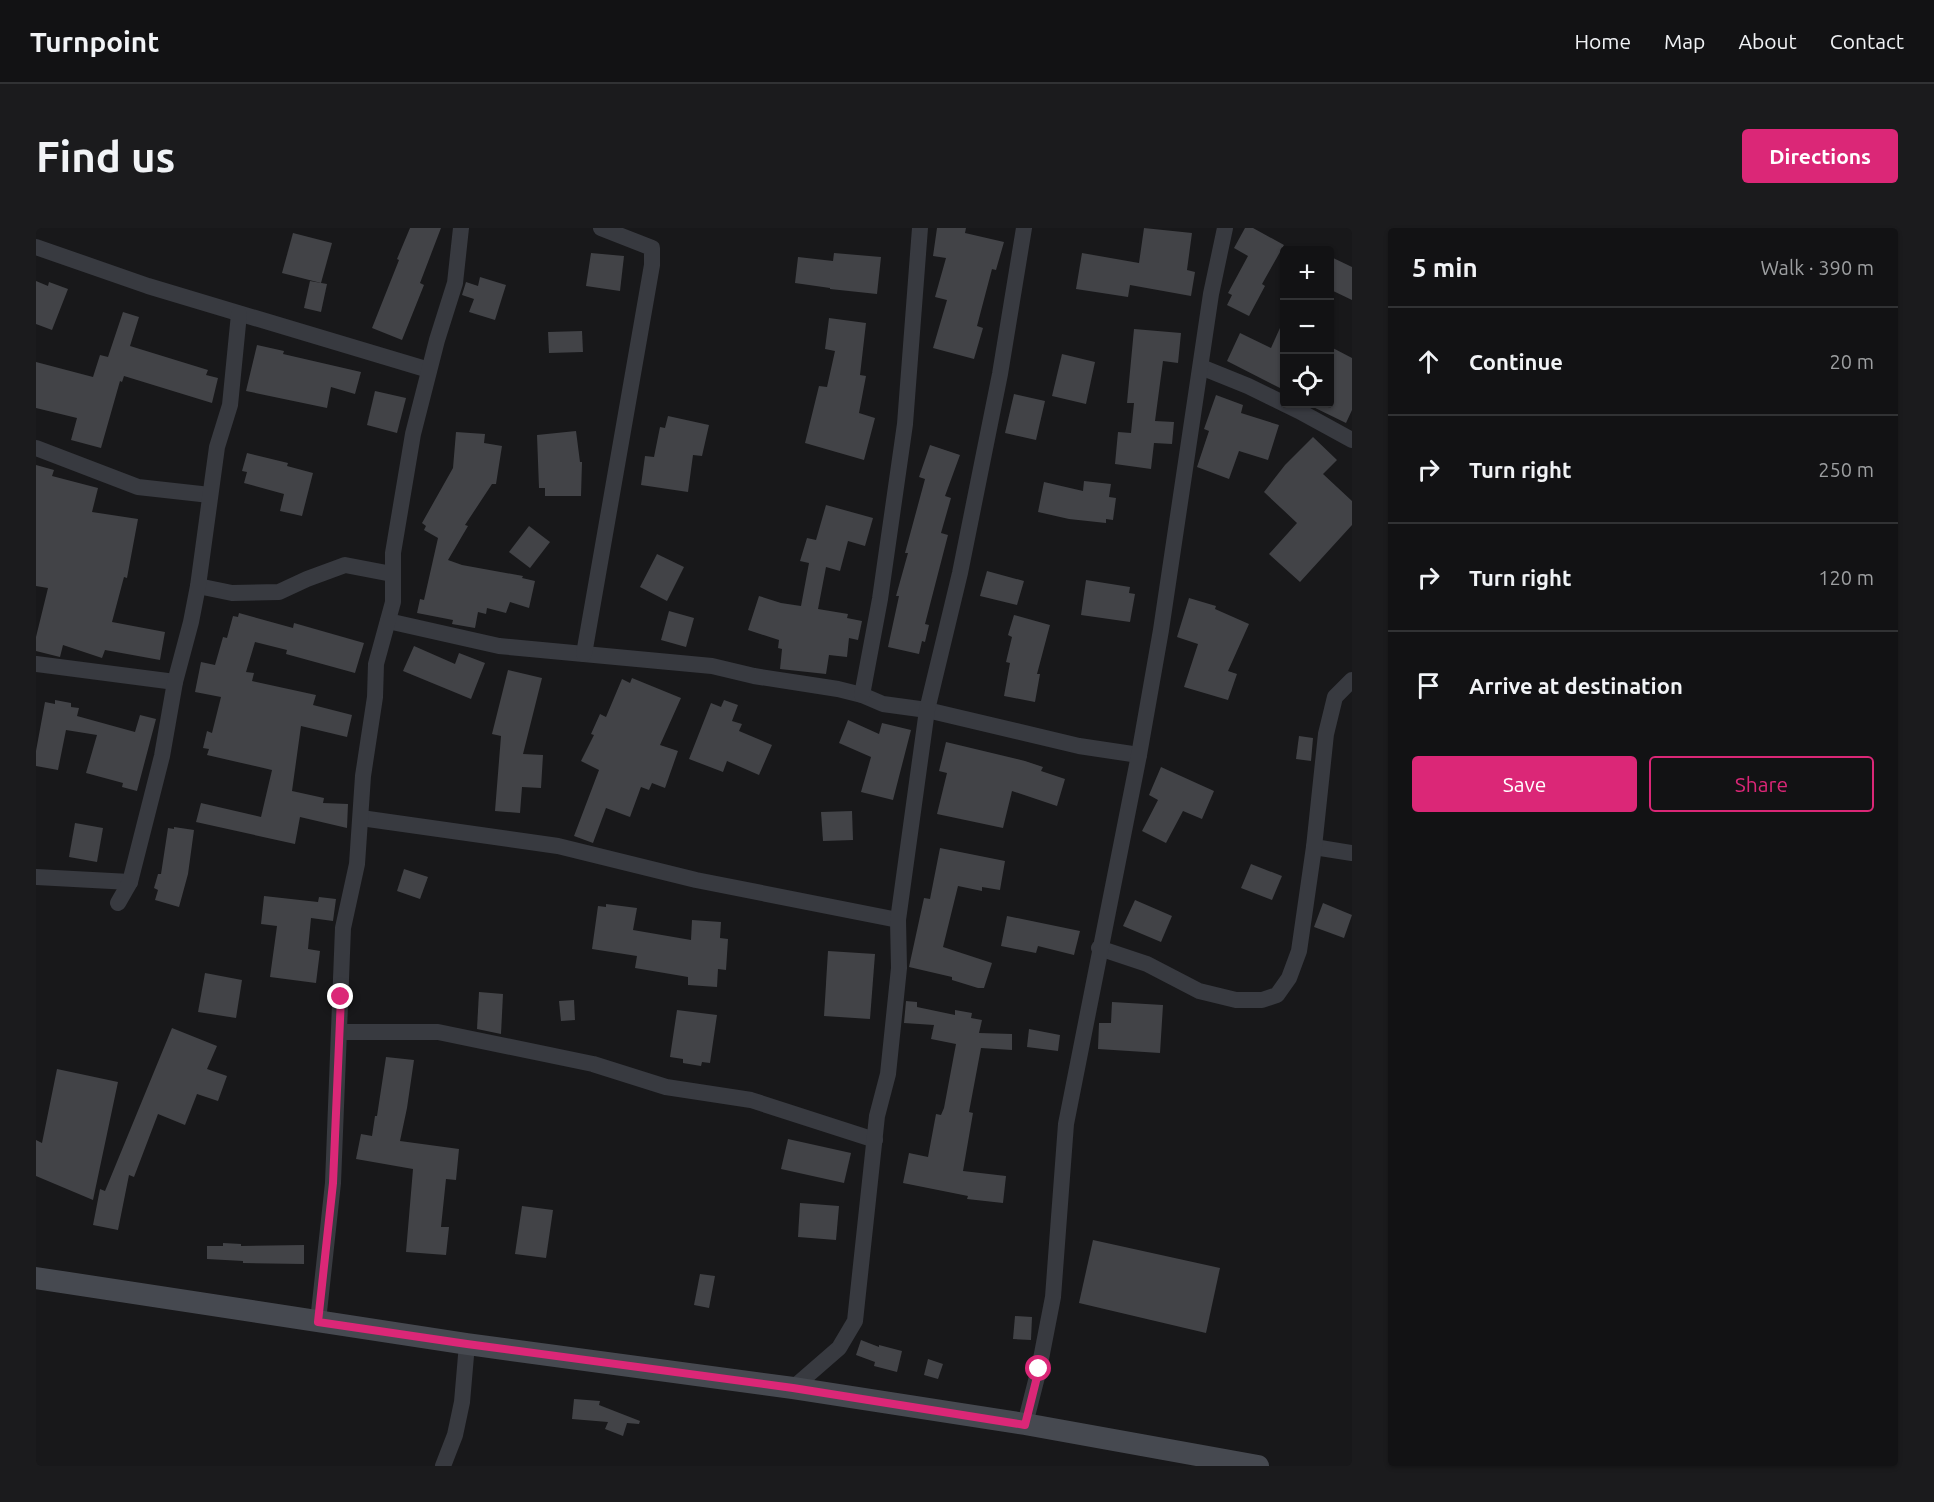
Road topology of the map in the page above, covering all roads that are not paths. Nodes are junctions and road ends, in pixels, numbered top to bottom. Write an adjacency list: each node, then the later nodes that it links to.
1 (461, 228): 9 (street)
2 (602, 228): 16 (street)
3 (920, 228): 20 (street)
4 (1024, 228): 21 (street)
5 (1225, 228): 8 (street)
6 (36, 247): 7 (street)
7 (239, 314): 9 (street); 12 (street)
8 (1201, 367): 10 (street); 22 (street)
9 (429, 370): 13 (street)
10 (1352, 440)
11 (36, 448): 12 (street)
12 (210, 495): 14 (street)
13 (392, 574): 14 (street); 15 (street)
14 (198, 586): 19 (street)
15 (388, 621): 16 (street); 23 (street)
16 (584, 654): 20 (street)
17 (36, 664): 19 (street)
18 (1352, 680): 24 (street)
19 (175, 682): 27 (street)
20 (862, 695): 21 (street)
21 (927, 710): 22 (street); 29 (street)
22 (1139, 755): 30 (street)
23 (361, 818): 29 (street); 31 (street)
24 (1314, 847): 25 (street); 30 (street)
25 (1352, 853)
26 (36, 877): 27 (street)
27 (130, 882): 28 (street)
28 (118, 903)
29 (898, 920): 32 (street)
30 (1099, 948): 37 (street)
31 (340, 1032): 32 (street); 34 (street)
32 (875, 1140): 36 (street)
33 (36, 1278): 34 (main road)
34 (318, 1322): 35 (main road)
35 (467, 1344): 36 (main road); 38 (street)
36 (793, 1388): 37 (main road)
37 (1025, 1425): 39 (main road)
38 (444, 1466)
39 (1258, 1466)

